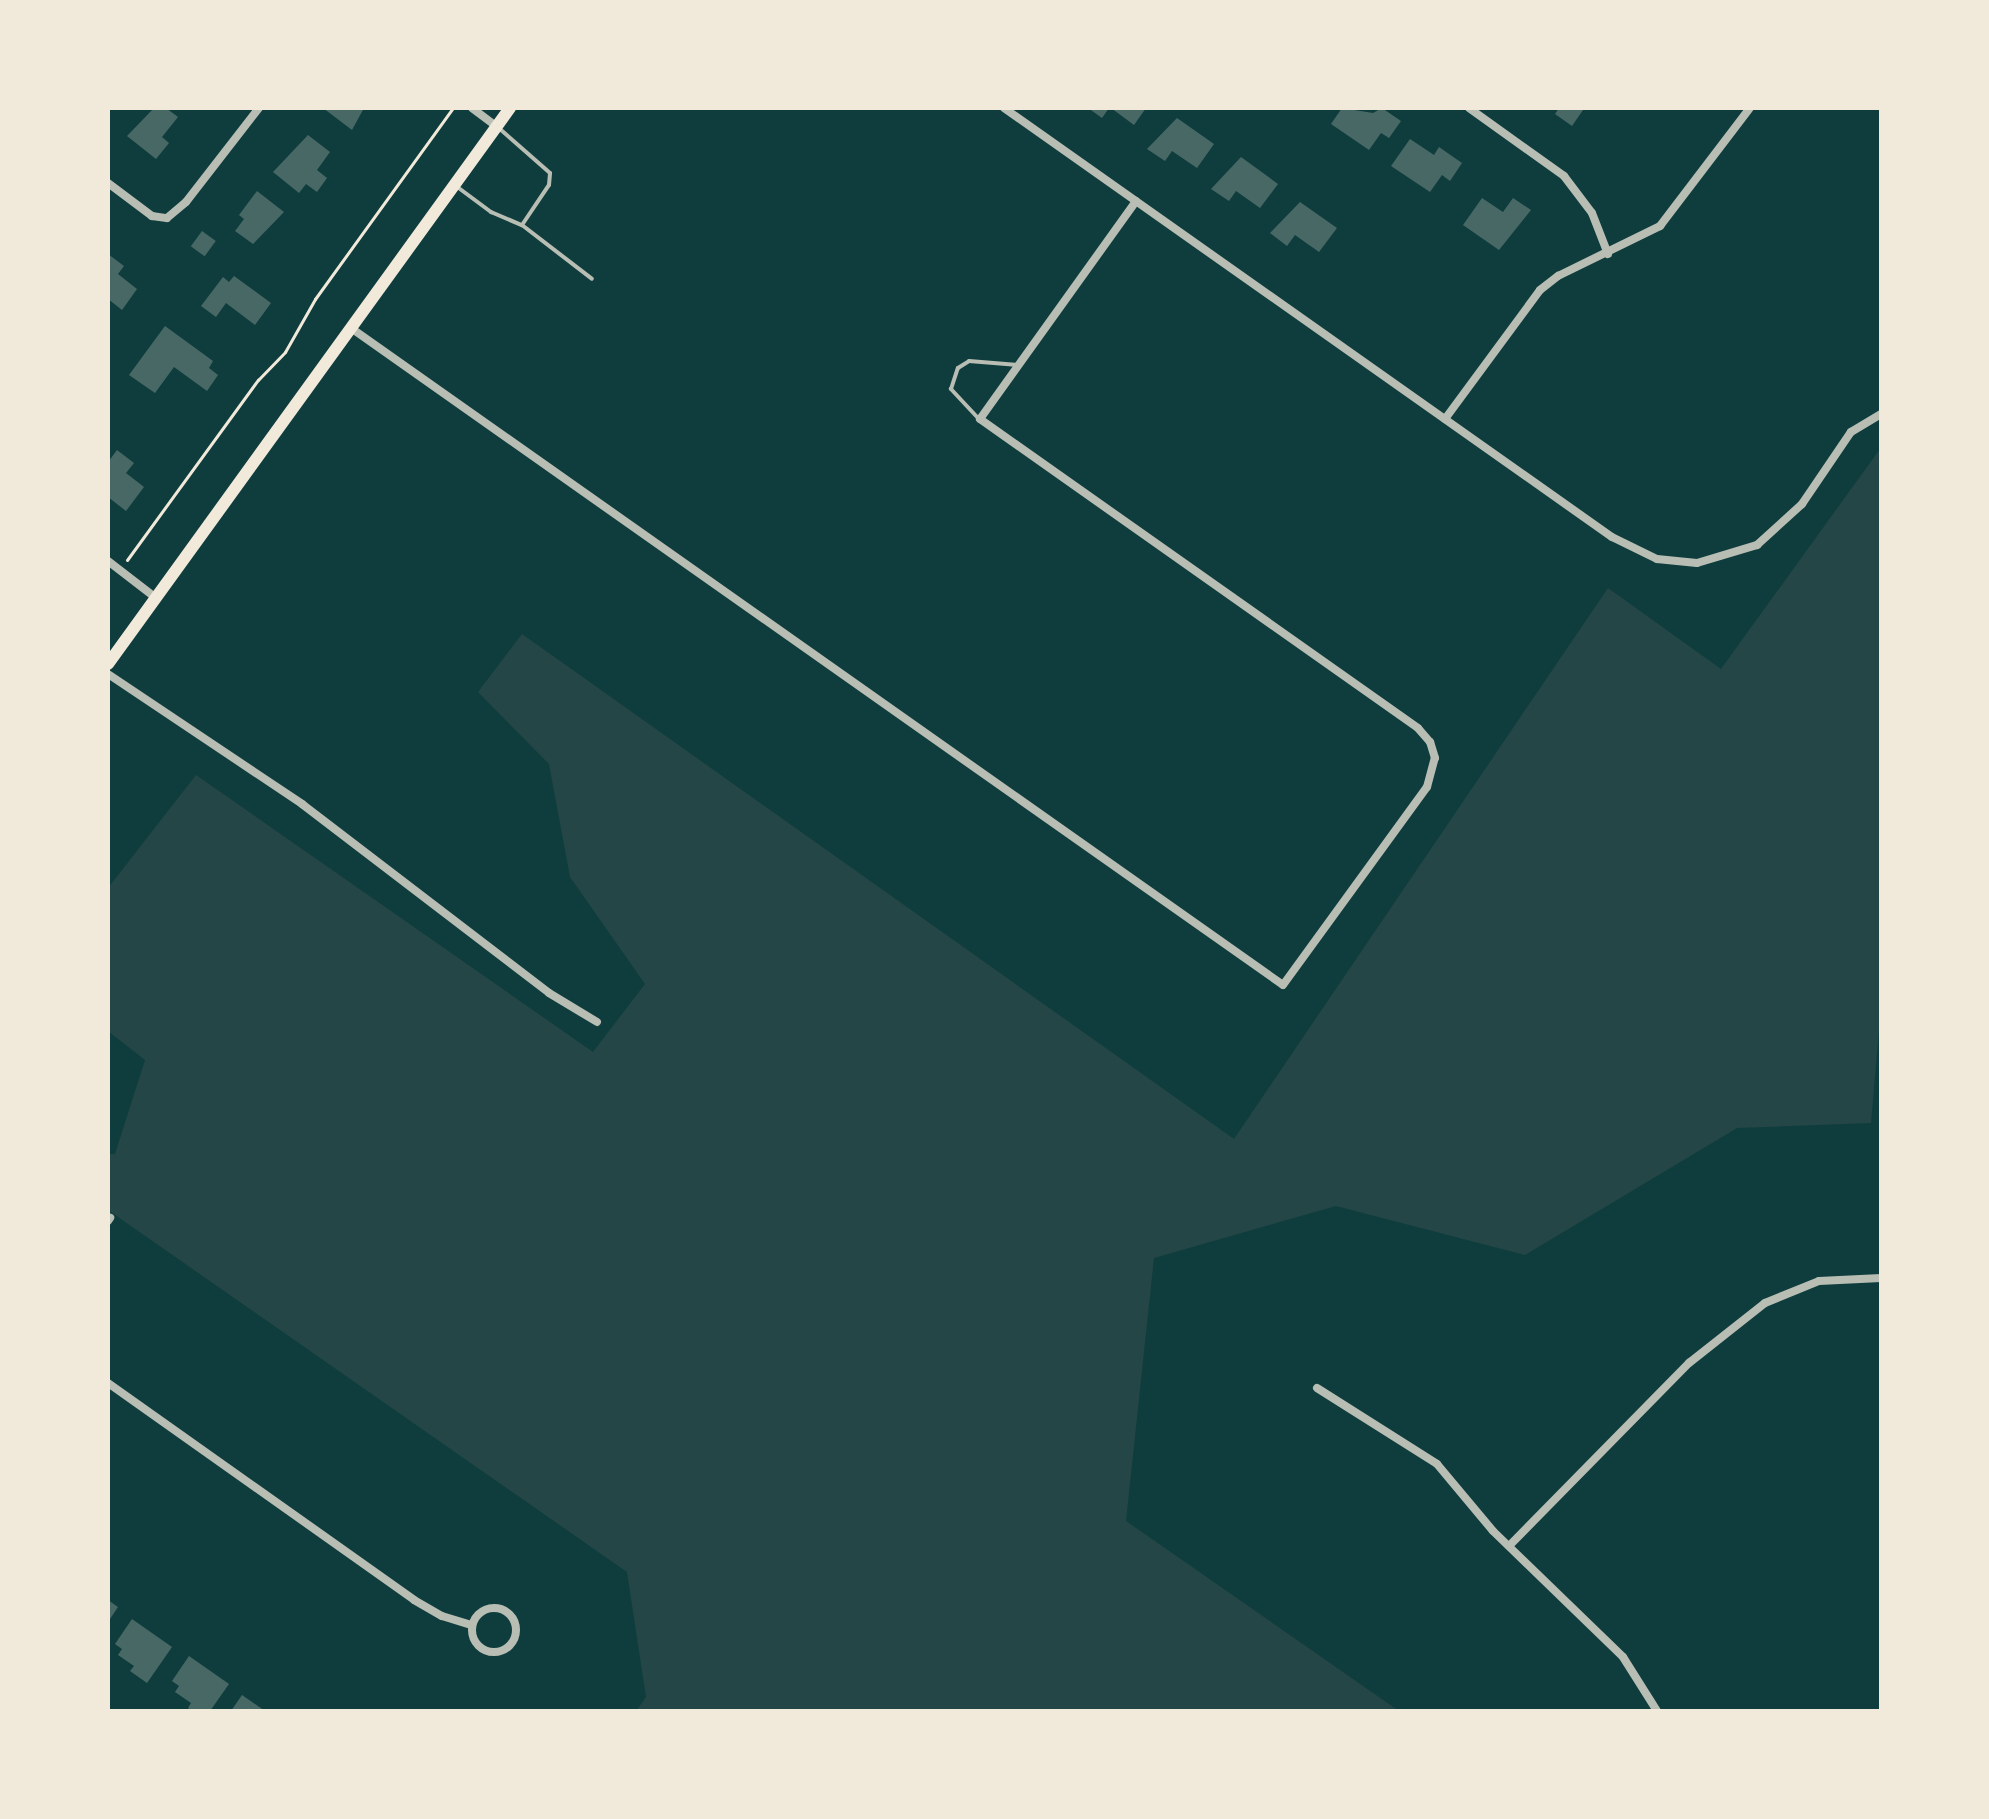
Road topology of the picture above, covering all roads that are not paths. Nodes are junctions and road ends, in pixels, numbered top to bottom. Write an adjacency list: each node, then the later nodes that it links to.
1 (259, 108): 8 (street)
2 (472, 108): 7 (street)
3 (510, 108): 7 (main road)
4 (1004, 108): 10 (street)
5 (1469, 108): 12 (street)
6 (1750, 108): 12 (street)
7 (497, 127): 9 (main road); 11 (lane)
8 (108, 183)
9 (454, 185): 11 (lane); 14 (main road)
10 (1136, 201): 15 (street); 18 (street)
11 (522, 225): 13 (lane)
12 (1608, 254): 18 (street)
13 (592, 279)
14 (351, 328): 17 (street); 20 (main road)
15 (1019, 365): 17 (street); 17 (lane)
16 (1881, 414): 18 (street)
17 (980, 419)
18 (1445, 419)
19 (108, 561): 20 (street)
20 (156, 598): 21 (main road)
21 (108, 664)
22 (108, 674): 23 (street)
23 (597, 1022)
24 (1881, 1278): 27 (street)
25 (108, 1383): 28 (street)
26 (1317, 1388): 27 (street)
27 (1509, 1546): 29 (street)
28 (472, 1625): 28 (street)
29 (1657, 1711)

